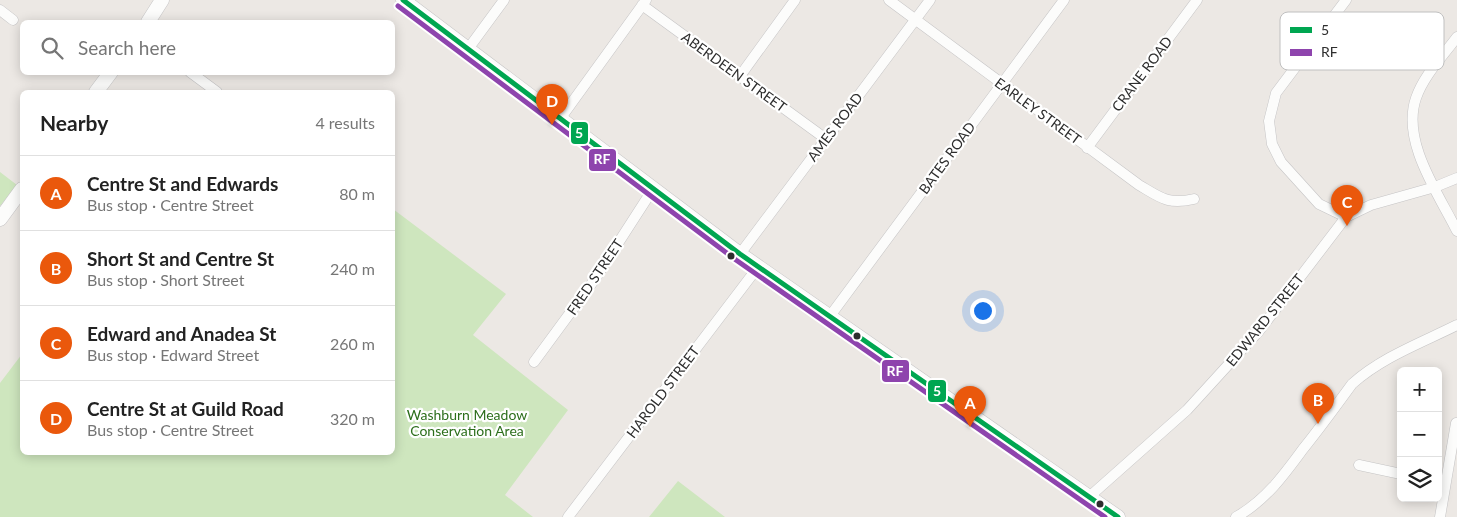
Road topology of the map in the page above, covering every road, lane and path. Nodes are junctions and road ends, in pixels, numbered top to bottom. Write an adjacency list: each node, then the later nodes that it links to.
1 (162, 0): 14 (main road)
2 (403, 0): 17 (main road)
3 (504, 0): 17 (street)
4 (795, 0): 23 (street)
5 (889, 0): 15 (street, EARLEY STREET)
6 (930, 0): 15 (street, AMES ROAD)
7 (1064, 0): 24 (street, BATES ROAD)
8 (1197, 0): 29 (street, CRANE ROAD)
9 (1346, 0): 12 (street)
10 (644, 2): 23 (street, ABERDEEN STREET); 27 (street)
11 (0, 10): 13 (street)
12 (1337, 12)
13 (13, 20)
14 (149, 20)
15 (915, 20): 24 (street, EARLEY STREET); 28 (street, AMES ROAD)
16 (1457, 37): 18 (street)
17 (468, 49): 27 (main road)
18 (1444, 54)
19 (1293, 70): 35 (street)
20 (1432, 70): 31 (street)
21 (109, 75): 25 (main road)
22 (194, 75): 26 (street)
23 (740, 76): 28 (street, ABERDEEN STREET)
24 (1002, 84): 29 (street, EARLEY STREET); 40 (street, BATES ROAD)
25 (98, 90)
26 (214, 90)
27 (560, 119): 32 (main road)
28 (826, 139): 38 (street, AMES ROAD)
29 (1088, 148): 34 (street, EARLEY STREET)
30 (1457, 178): 31 (street, EDWARD STREET)
31 (1435, 188): 35 (street, EDWARD STREET); 37 (street)
32 (653, 189): 38 (main road); 42 (street, FRED STREET)
33 (20, 192): 36 (main road)
34 (1194, 199)
35 (1346, 217): 47 (street, EDWARD STREET)
36 (0, 219)
37 (1457, 231)
38 (740, 254): 39 (main road)
39 (758, 267): 40 (main road); 49 (street, HAROLD STREET)
40 (830, 316): 47 (main road)
41 (1457, 325): 51 (street)
42 (534, 362)
43 (1456, 423): 46 (street)
44 (1359, 465): 45 (street)
45 (1397, 473)
46 (1442, 482)
47 (1089, 497): 50 (main road)
48 (1441, 502): 52 (street)
49 (568, 517)
50 (1118, 517)
51 (1236, 517)
52 (1440, 517)

